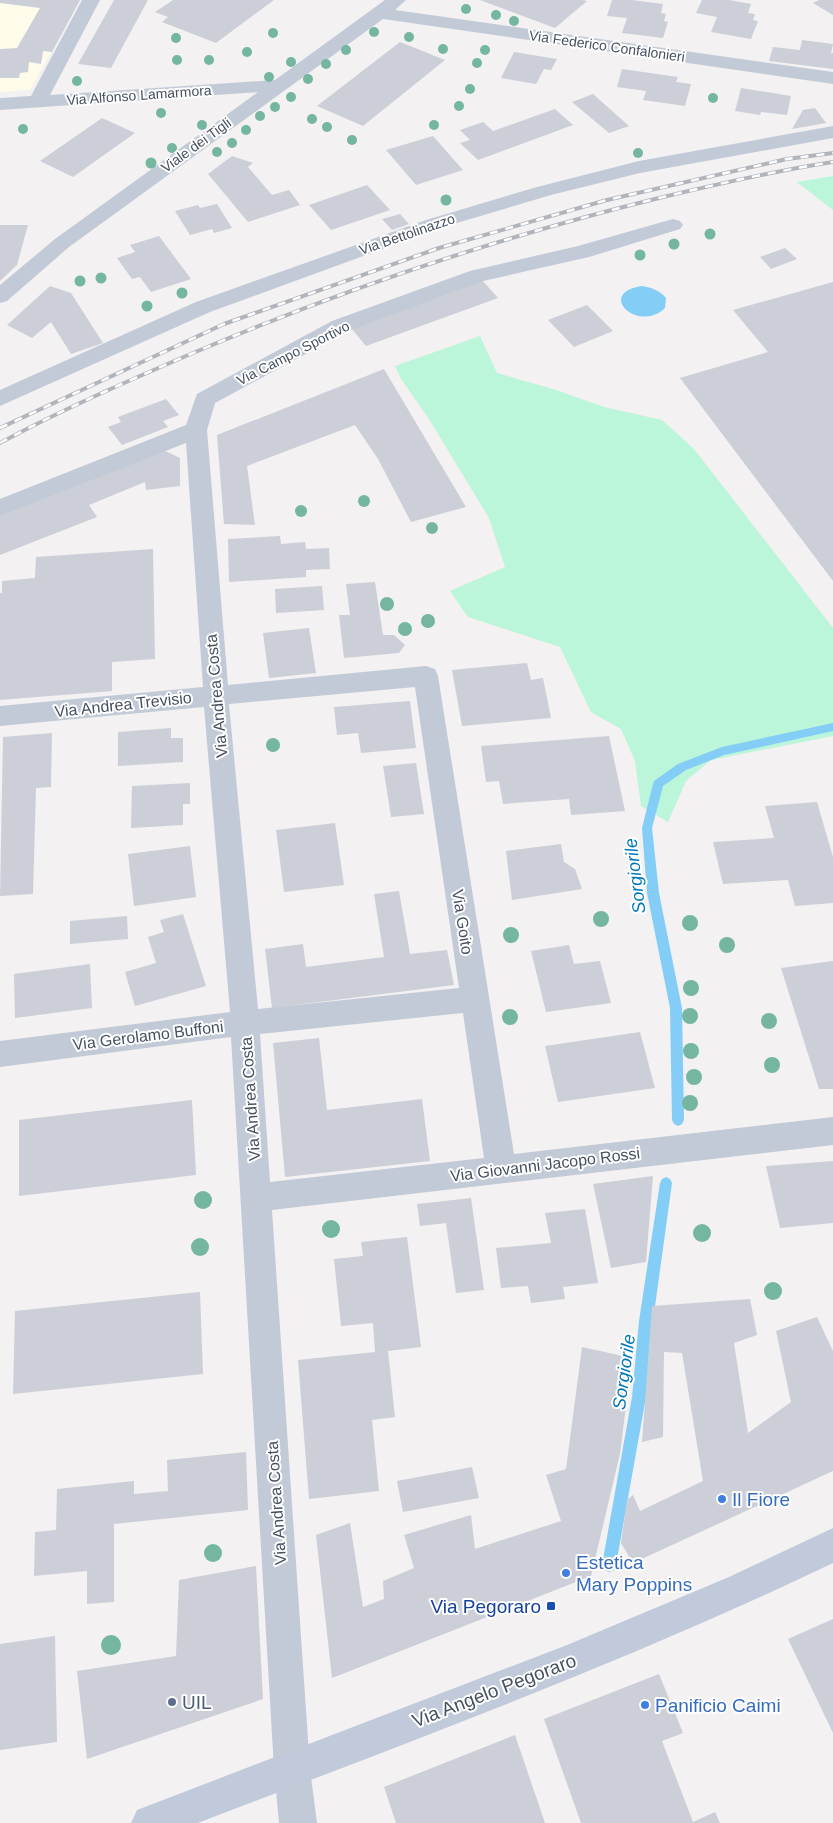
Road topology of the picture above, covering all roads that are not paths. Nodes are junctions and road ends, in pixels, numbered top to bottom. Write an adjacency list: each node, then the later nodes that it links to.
1 (91, 0): 6 (street)
2 (397, 0): 3 (street, Viale dei Tigli)
3 (381, 13): 4 (street, Via Federico Confalonieri); 5 (street, Viale dei Tigli)
4 (833, 78)
5 (278, 85): 6 (street, Via Alfonso Lamarmora); 10 (street, Viale dei Tigli)
6 (37, 102): 7 (street, Via Alfonso Lamarmora)
7 (0, 104)
8 (833, 132): 11 (street, Via Bettolinazzo)
9 (673, 225): 12 (street, Via Campo Sportivo)
10 (0, 296)
11 (0, 399)
12 (196, 430): 13 (street); 15 (street, Via Andrea Costa)
13 (0, 508)
14 (426, 676): 15 (street, Via Andrea Trevisio); 17 (street, Via Goito)
15 (216, 695): 16 (street, Via Andrea Trevisio); 18 (street, Via Andrea Costa)
16 (0, 716)
17 (475, 999): 18 (street, Via Gerolamo Buffoni); 21 (street, Via Goito)
18 (245, 1023): 19 (street, Via Gerolamo Buffoni); 22 (street, Via Andrea Costa)
19 (0, 1054)
20 (833, 1131): 21 (street, Via Giovanni Jacopo Rossi)
21 (501, 1168): 22 (street, Via Giovanni Jacopo Rossi)
22 (257, 1198): 24 (street, Via Andrea Costa)
23 (833, 1545): 24 (street, Via Angelo Pegoraro)
24 (292, 1769): 25 (street, Via Angelo Pegoraro); 26 (street, Via Andrea Costa)
25 (150, 1823)
26 (298, 1823)

